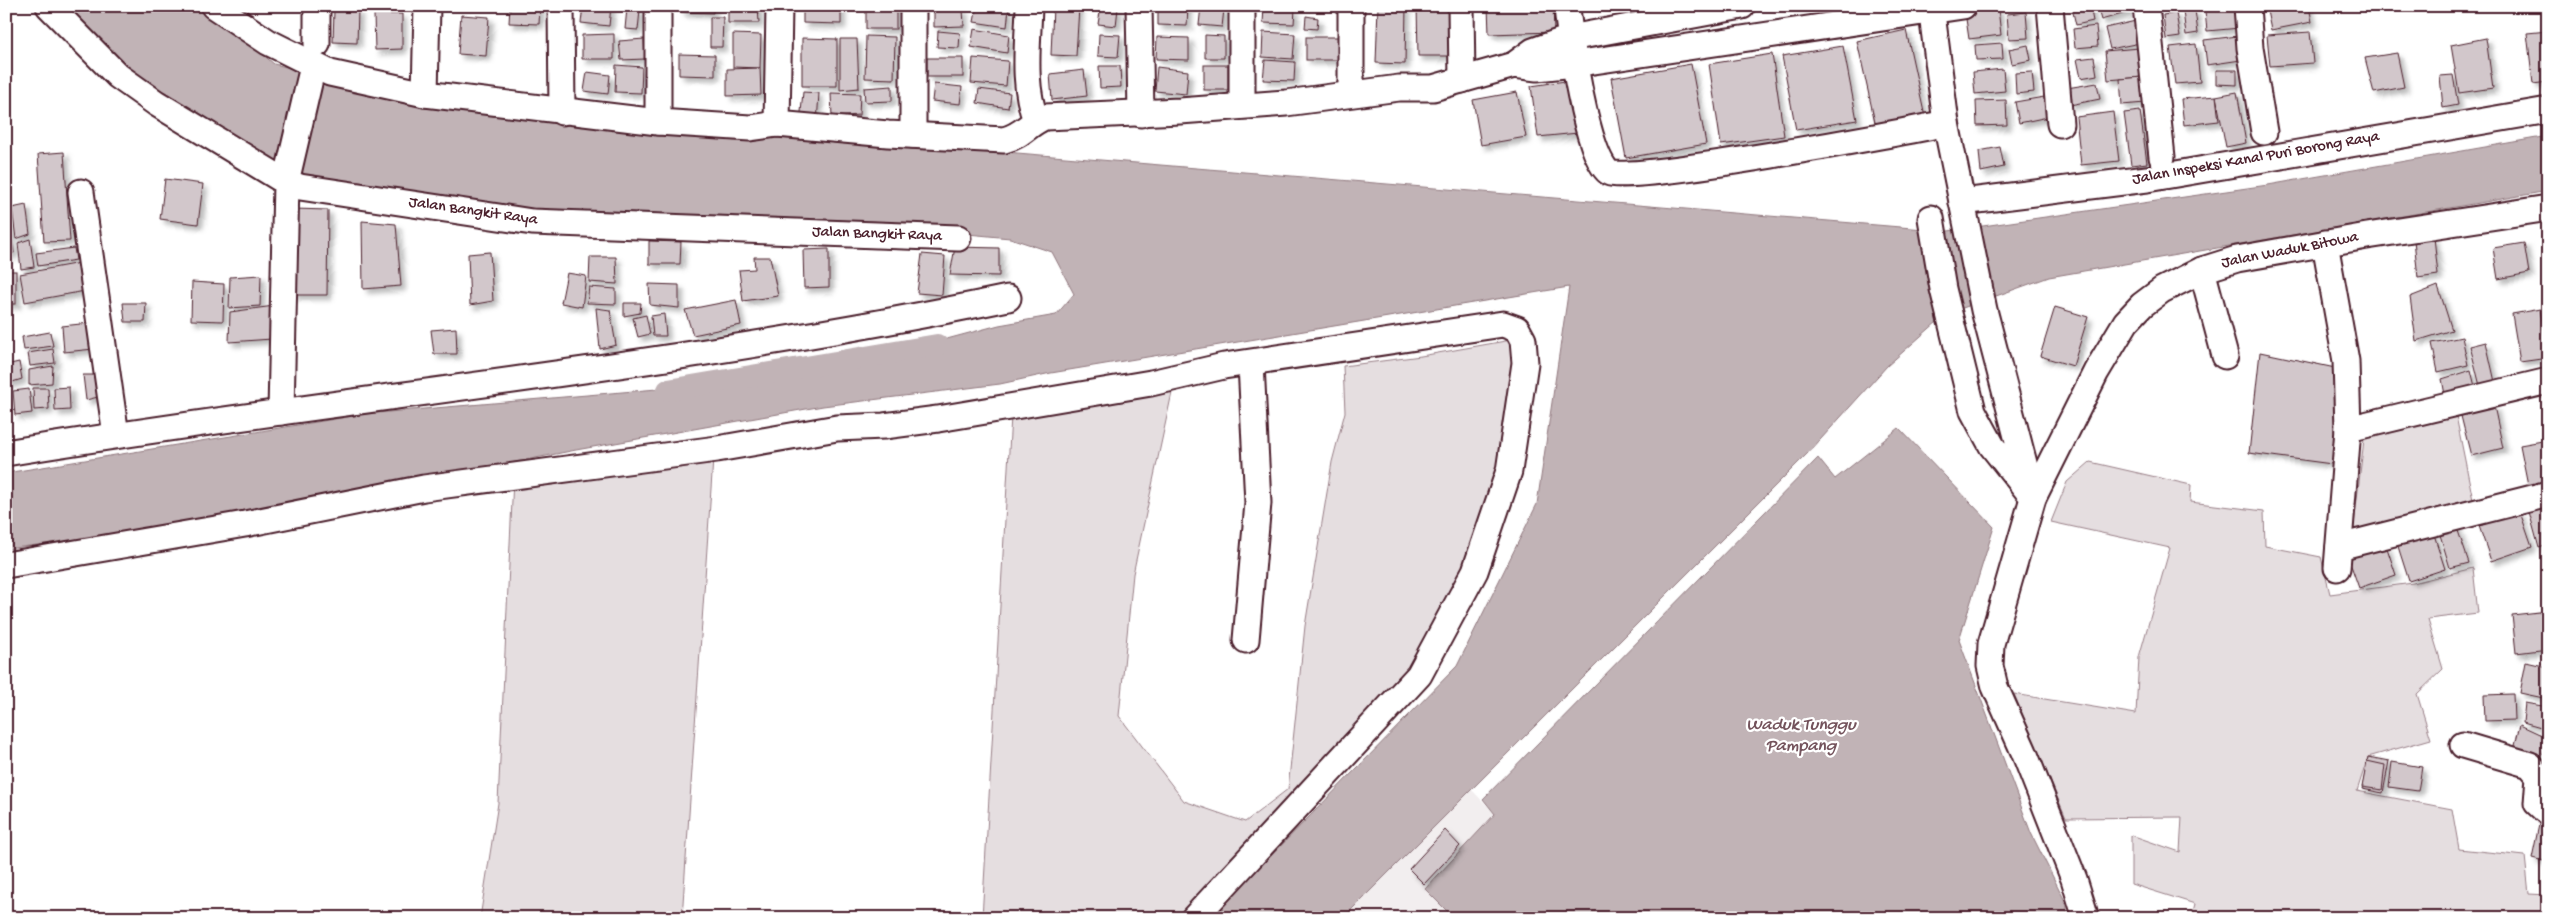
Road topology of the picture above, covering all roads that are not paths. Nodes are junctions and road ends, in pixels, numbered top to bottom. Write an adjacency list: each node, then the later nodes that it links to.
1 (49, 6): 41 (street, Jalan Bangkit Raya)
2 (214, 6): 23 (street)
3 (317, 6): 23 (street)
4 (427, 6): 28 (street)
5 (560, 6): 31 (street)
6 (658, 6): 34 (street)
7 (779, 6): 36 (street)
8 (912, 6): 39 (street)
9 (1028, 6): 33 (street)
10 (1139, 6): 32 (street)
11 (1242, 6): 29 (street)
12 (1351, 6): 27 (street)
13 (1461, 6): 26 (street)
14 (1567, 6): 22 (street)
15 (1742, 6): 22 (street)
16 (1963, 6): 20 (street)
17 (2050, 6): 37 (street)
18 (2146, 6): 40 (street)
19 (2247, 6): 38 (street)
20 (1931, 9): 21 (street); 35 (street)
21 (1897, 11): 24 (street)
22 (1570, 38): 24 (street); 25 (street)
23 (314, 60): 28 (street); 41 (street)
24 (1574, 64): 25 (street); 35 (street)
25 (1514, 65): 26 (street)
26 (1462, 80): 27 (street)
27 (1351, 93): 29 (street)
28 (425, 94): 31 (street)
29 (1242, 105): 32 (street)
30 (2548, 110): 43 (street, Jalan Inspeksi Kanal Puri Borong Raya)
31 (562, 112): 34 (street)
32 (1141, 114): 33 (street)
33 (1036, 120): 39 (street)
34 (658, 122): 36 (street)
35 (1946, 123): 43 (street)
36 (777, 124): 39 (street)
37 (2060, 124)
38 (2264, 132)
39 (913, 135)
40 (2162, 157)
41 (287, 177): 46 (street, Jalan Bangkit Raya); 53 (street)
42 (81, 192): 55 (street)
43 (1963, 206): 58 (street)
44 (2548, 208): 47 (street, Jalan Waduk Bitowa)
45 (1931, 218): 58 (street)
46 (958, 238)
47 (2325, 243): 48 (street, Jalan Waduk Bitowa); 54 (street)
48 (2202, 270): 50 (street); 58 (street, Jalan Waduk Bitowa)
49 (1008, 298): 53 (street)
50 (2225, 356)
51 (1251, 364): 59 (street); 60 (street); 63 (street)
52 (2548, 382): 54 (street)
53 (280, 412): 55 (street)
54 (2348, 429): 57 (street)
55 (116, 436): 56 (street)
56 (6, 453)
57 (2548, 494)
58 (2033, 498): 64 (street, Jalan Waduk Bitowa)
59 (6, 565)
60 (1246, 640)
61 (2463, 745): 62 (street)
62 (2548, 813)
63 (1194, 918)
64 (2086, 918)

